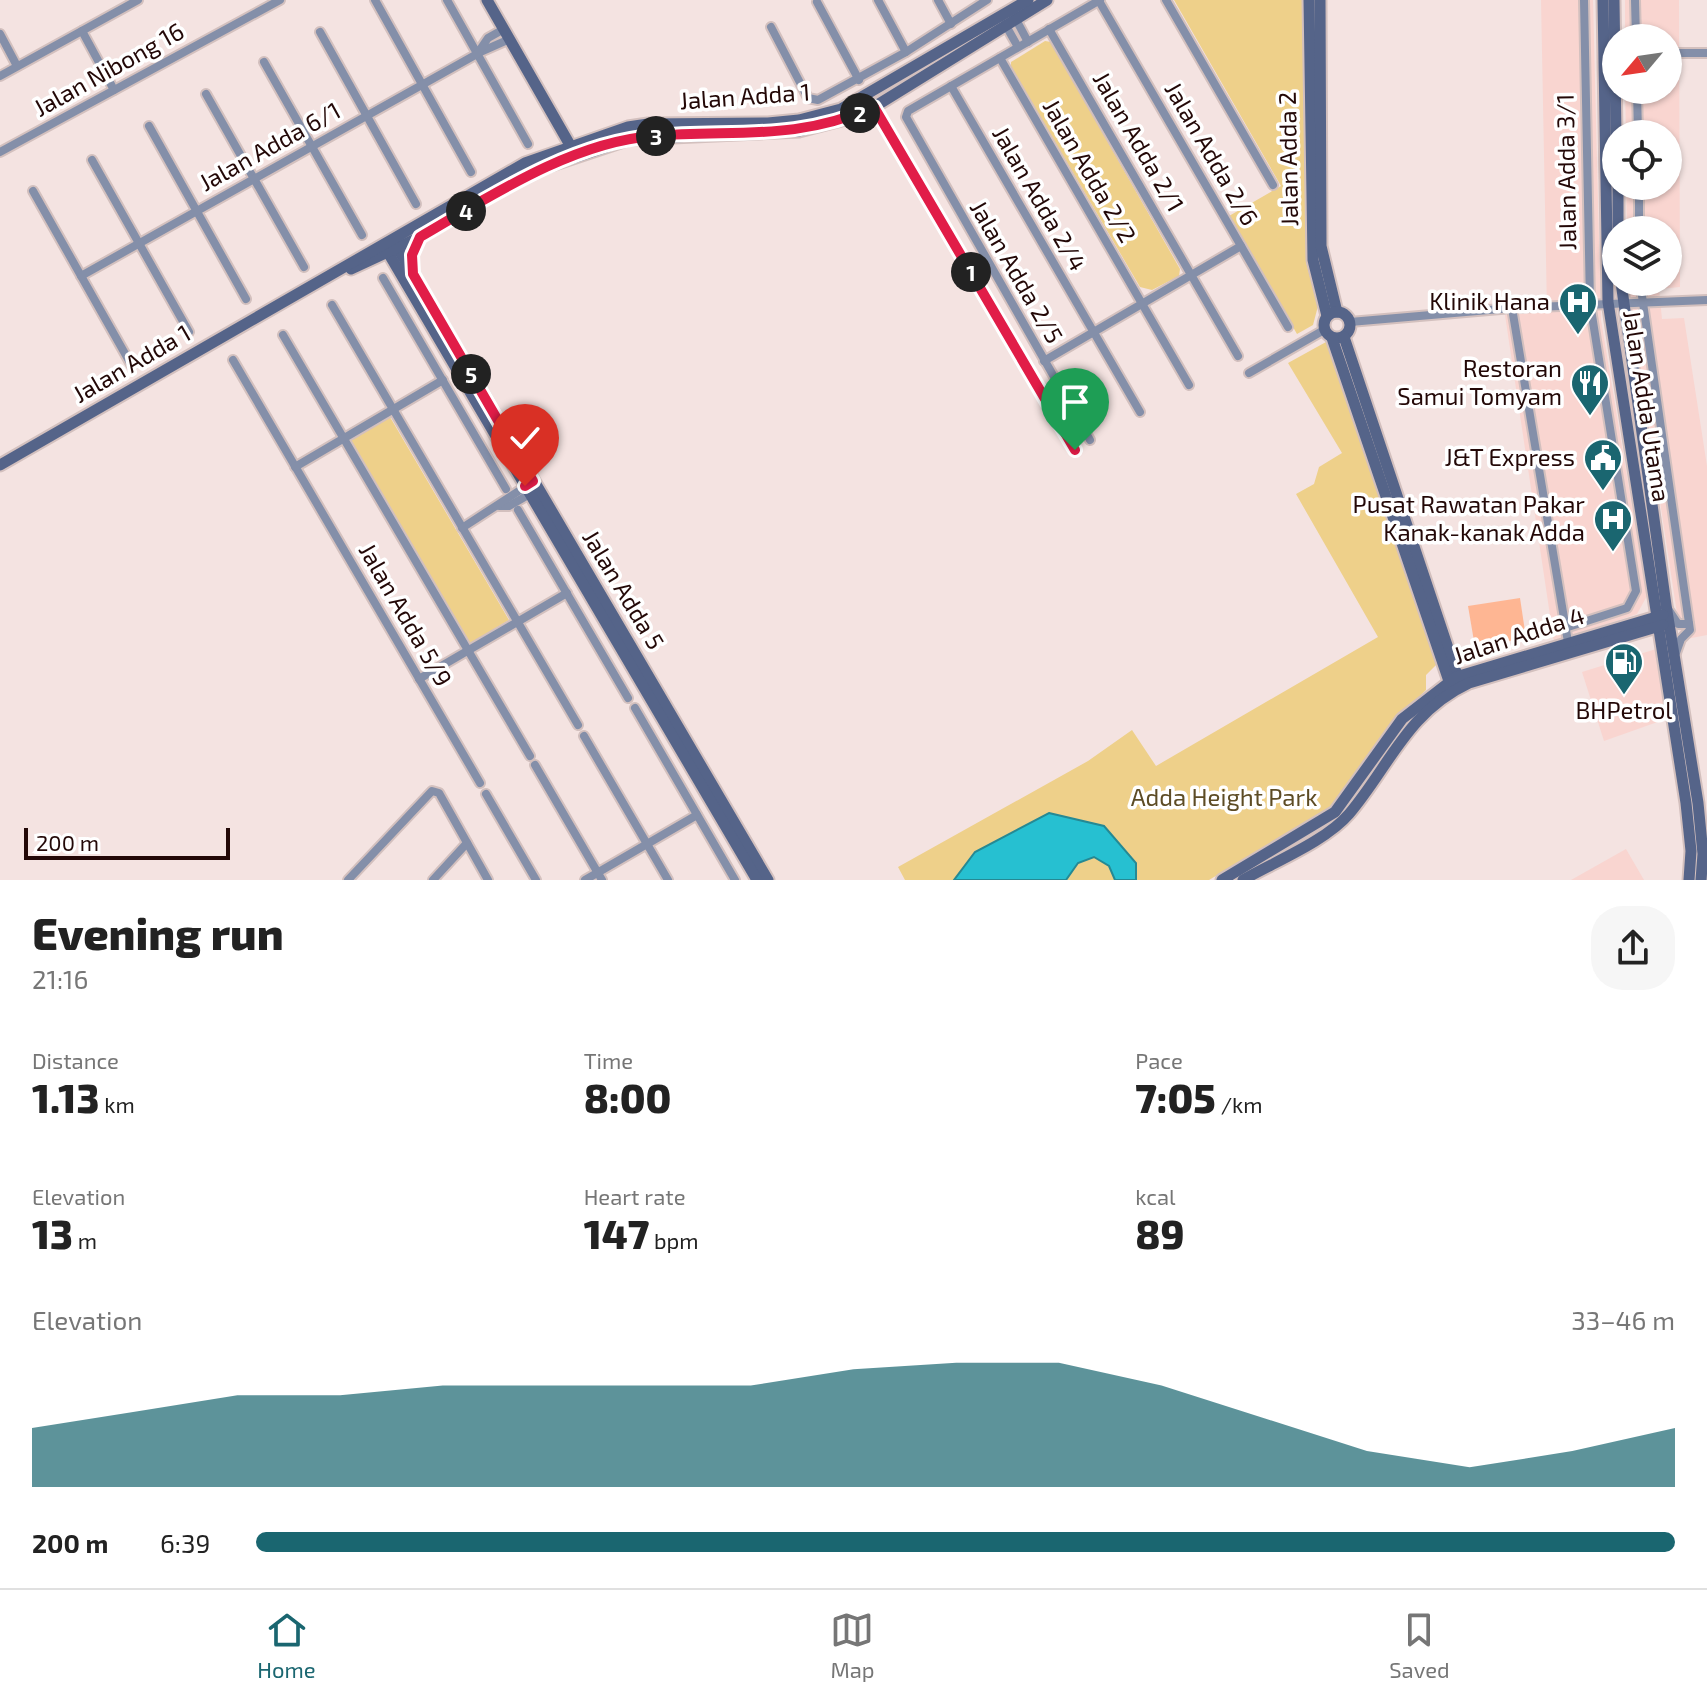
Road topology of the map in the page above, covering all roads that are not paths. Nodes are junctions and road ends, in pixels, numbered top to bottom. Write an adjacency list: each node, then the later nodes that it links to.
1 (138, 0): 27 (street)
2 (280, 0): 44 (street, Jalan Nibong 16)
3 (375, 0): 42 (street)
4 (447, 0): 34 (street)
5 (487, 0): 30 (street)
6 (878, 0): 33 (street)
7 (938, 0): 21 (street)
8 (987, 0): 21 (street)
9 (1028, 0): 20 (street, Jalan Adda 1)
10 (1047, 0): 20 (street, Jalan Adda 1)
11 (1100, 0): 26 (street); 66 (street, Jalan Adda 2/6)
12 (1166, 0): 57 (street)
13 (1309, 0): 61 (street, Jalan Adda 2)
14 (1320, 0): 61 (street, Jalan Adda 2)
15 (1584, 0): 82 (street, Jalan Adda 3/1)
16 (1603, 0): 22 (street, Jalan Adda Utama)
17 (1614, 0): 23 (street, Jalan Adda Utama)
18 (1635, 0): 24 (street)
19 (817, 2): 41 (street)
20 (1008, 18): 31 (street); 32 (street); 46 (street, Jalan Adda 1)
21 (951, 24): 33 (street)
22 (1607, 24)
23 (1613, 24)
24 (1636, 24)
25 (771, 27): 41 (street)
26 (1049, 29): 31 (street); 70 (street, Jalan Adda 2/1)
27 (82, 31): 39 (street); 44 (street)
28 (320, 32): 48 (street)
29 (0, 34): 39 (street)
30 (507, 34): 34 (street, Jalan Adda 6/1); 52 (street)
31 (1028, 42): 32 (street)
32 (1018, 47): 37 (street)
33 (906, 52): 41 (street)
34 (477, 53): 42 (street, Jalan Adda 6/1); 50 (street)
35 (1682, 53): 36 (street)
36 (1707, 53)
37 (1000, 58): 43 (street); 81 (street, Jalan Adda 2/2)
38 (264, 62): 51 (street)
39 (17, 66): 40 (street)
40 (0, 76)
41 (859, 80)
42 (422, 84): 48 (street, Jalan Adda 6/1); 55 (street)
43 (951, 86): 89 (street, Jalan Adda 2/4); 94 (street, Jalan Adda 2/5)
44 (114, 90): 53 (street, Jalan Nibong 16)
45 (206, 94): 56 (street)
46 (870, 101): 52 (street, Jalan Adda 1); 103 (street)
47 (1611, 104): 80 (street, Jalan Adda Utama)
48 (367, 116): 51 (street, Jalan Adda 6/1); 59 (street)
49 (149, 126): 60 (street)
50 (528, 144)
51 (312, 147): 56 (street, Jalan Adda 6/1); 62 (street)
52 (573, 151): 63 (street, Jalan Adda 1); 65 (street, Jalan Adda 1)
53 (0, 152)
54 (92, 160): 64 (street)
55 (471, 172)
56 (254, 179): 60 (street, Jalan Adda 6/1); 68 (street)
57 (1273, 185)
58 (33, 191): 71 (street)
59 (416, 204)
60 (197, 211): 64 (street, Jalan Adda 6/1); 76 (street)
61 (1317, 224): 85 (street, Jalan Adda 2)
62 (362, 235)
63 (420, 237): 65 (street, Jalan Adda 1); 69 (street)
64 (139, 244): 71 (street, Jalan Adda 6/1); 88 (street)
65 (390, 246): 67 (street, Jalan Adda 1); 69 (street, Jalan Adda 5); 72 (street, Jalan Adda 1)
66 (1241, 246): 70 (street); 87 (street, Jalan Adda 2/6)
67 (367, 264): 69 (street); 72 (street, Jalan Adda 1)
68 (304, 267)
69 (408, 275): 106 (street, Jalan Adda 5)
70 (1192, 275): 81 (street); 92 (street, Jalan Adda 2/1)
71 (81, 276): 95 (street)
72 (328, 278): 104 (street, Jalan Adda 1)
73 (383, 278): 97 (street)
74 (1621, 296): 78 (street, Jalan Adda Utama)
75 (1641, 296): 79 (street)
76 (246, 299)
77 (1707, 300): 79 (street)
78 (1621, 301): 79 (street); 80 (street); 111 (street, Jalan Adda Utama)
79 (1641, 301): 113 (street)
80 (1608, 302): 82 (street); 111 (street, Jalan Adda Utama)
81 (1142, 303): 89 (street); 98 (street, Jalan Adda 2/2)
82 (1590, 303): 84 (street); 114 (street, Jalan Adda 3/1)
83 (332, 305): 99 (street)
84 (1512, 308): 86 (street); 114 (street)
85 (1332, 314): 86 (street); 91 (street, Jalan Adda 2)
86 (1350, 322): 91 (street)
87 (1288, 327)
88 (189, 332)
89 (1093, 332): 94 (street); 100 (street, Jalan Adda 2/4)
90 (283, 335): 101 (street)
91 (1333, 335): 96 (street); 117 (street); 121 (street)
92 (1238, 356)
93 (233, 360): 105 (street, Jalan Adda 5/9)
94 (1044, 361): 102 (street, Jalan Adda 2/5)
95 (132, 366)
96 (1249, 373)
97 (443, 380): 99 (street); 107 (street)
98 (1189, 385)
99 (393, 409): 101 (street); 109 (street)
100 (1140, 412)
101 (344, 438): 105 (street); 116 (street)
102 (1090, 440)
103 (1075, 450)
104 (0, 465)
105 (295, 467): 120 (street, Jalan Adda 5/9)
106 (531, 488): 109 (street); 125 (street, Jalan Adda 5)
107 (506, 489)
108 (518, 510): 110 (street)
109 (462, 528): 112 (street)
110 (567, 593): 112 (street); 122 (street)
111 (1663, 617): 113 (street); 115 (street, Jalan Adda 4); 118 (street); 146 (street)
112 (517, 622): 116 (street); 124 (street)
113 (1689, 627): 118 (street)
114 (1565, 628): 115 (street)
115 (1569, 647): 119 (street, Jalan Adda 4); 121 (street, Jalan Adda 4)
116 (468, 651): 120 (street); 127 (street)
117 (1448, 652): 119 (street); 121 (street)
118 (1675, 660): 147 (street)
119 (1477, 671): 121 (street, Jalan Adda 4)
120 (419, 679): 129 (street, Jalan Adda 5/9)
121 (1455, 684): 144 (street, Jalan Adda 4); 145 (street, Jalan Adda 4)
122 (628, 698)
123 (635, 708): 131 (street)
124 (578, 725)
125 (673, 727): 142 (street, Jalan Adda 5); 143 (street, Jalan Adda 5)
126 (584, 736): 133 (street)
127 (530, 756)
128 (535, 765): 134 (street)
129 (480, 783)
130 (486, 794): 138 (street)
131 (697, 815): 133 (street); 141 (street)
132 (467, 843): 135 (street); 136 (street); 137 (street)
133 (647, 844): 134 (street); 140 (street)
134 (600, 876): 139 (street)
135 (348, 880)
136 (433, 880)
137 (488, 880)
138 (536, 880)
139 (585, 880)
140 (668, 880)
141 (735, 880)
142 (757, 880)
143 (768, 880)
144 (1222, 880)
145 (1243, 880)
146 (1689, 880)
147 (1701, 880)

